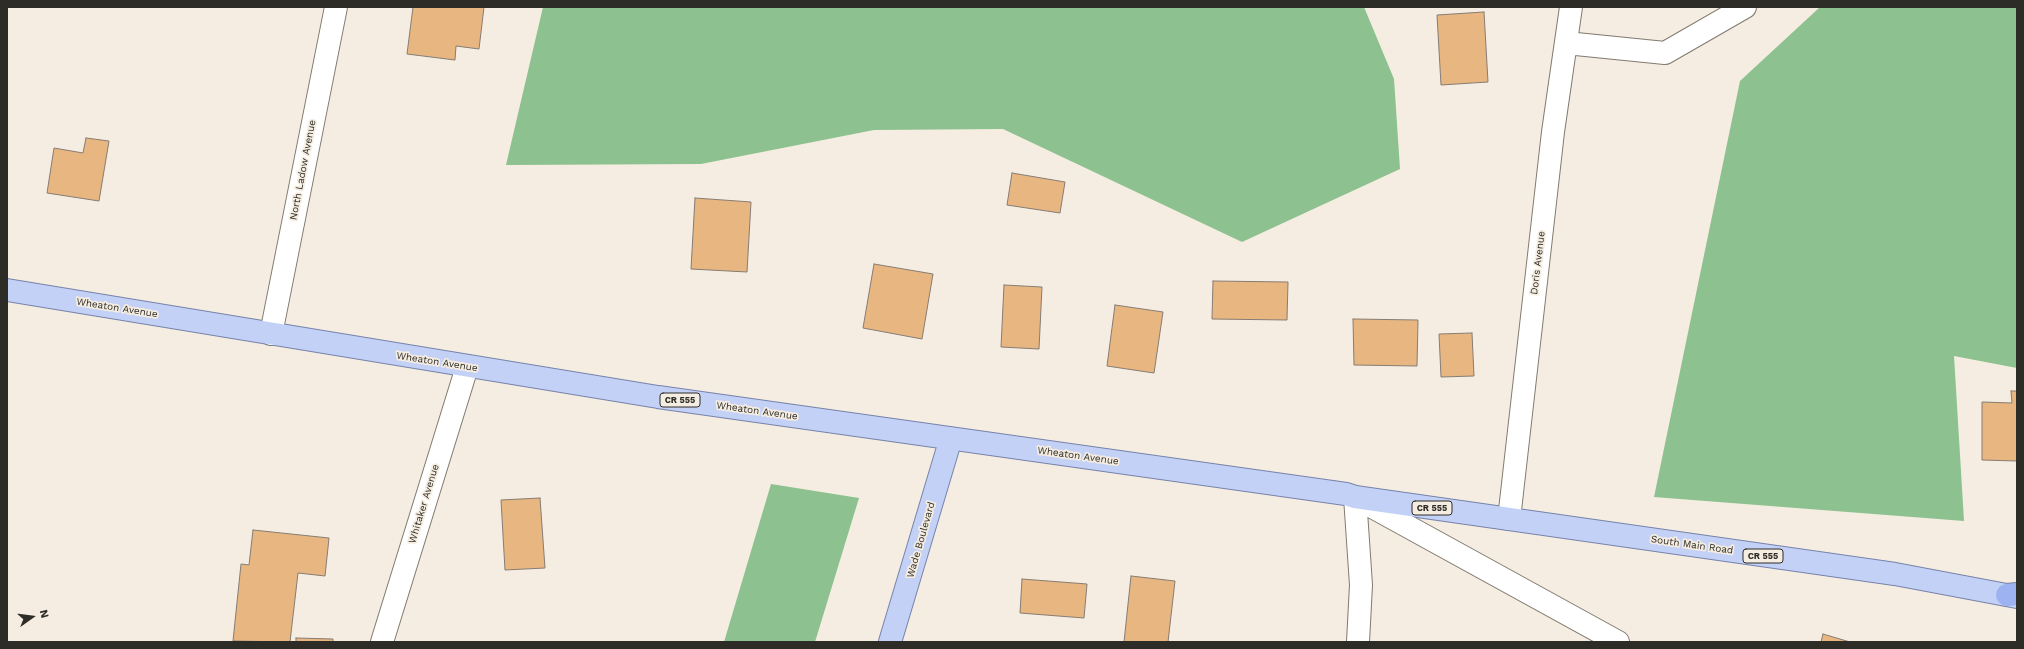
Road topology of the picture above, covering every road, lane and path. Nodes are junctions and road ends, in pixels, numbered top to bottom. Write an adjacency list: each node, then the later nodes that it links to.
1 (336, 7): 6 (street, North Ladow Avenue)
2 (1571, 7): 4 (street, Doris Avenue)
3 (1745, 7): 4 (street)
4 (1566, 43): 10 (street, Doris Avenue)
5 (7, 290): 6 (main road, Wheaton Avenue / CR 555)
6 (271, 334): 7 (main road, Wheaton Avenue / CR 555)
7 (467, 367): 8 (main road, Wheaton Avenue / CR 555); 12 (street, Whitaker Avenue)
8 (951, 438): 9 (main road, Wheaton Avenue / CR 555); 13 (main road, Wade Boulevard)
9 (1355, 497): 10 (main road, Wheaton Avenue / CR 555); 14 (street); 15 (street)
10 (1509, 519): 11 (main road, South Main Road / CR 555)
11 (2014, 595)
12 (382, 642)
13 (890, 642)
14 (1358, 642)
15 (1618, 642)

